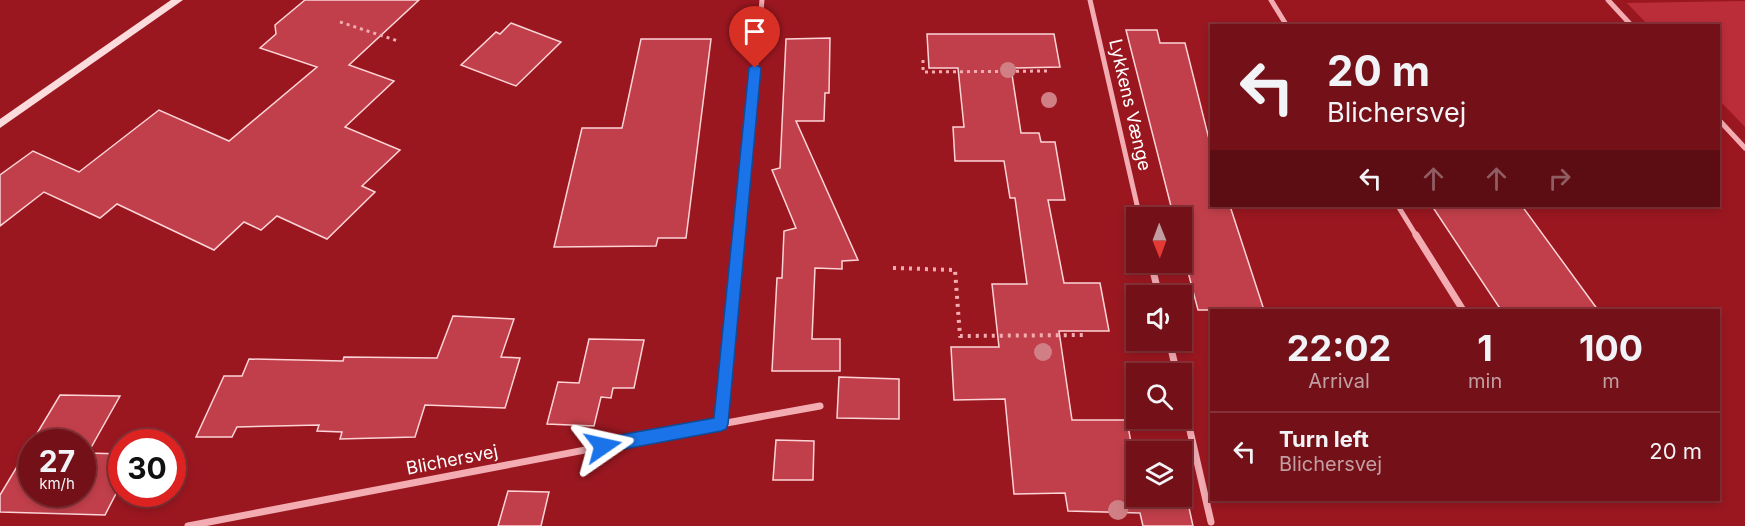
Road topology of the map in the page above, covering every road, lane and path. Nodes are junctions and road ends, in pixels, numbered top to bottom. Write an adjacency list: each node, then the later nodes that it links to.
1 (178, 0): 13 (street)
2 (762, 0): 21 (street)
3 (1090, 0): 15 (street, Lykkens Vænge)
4 (1271, 0): 7 (street)
5 (1608, 0): 8 (street)
6 (340, 22): 9 (path)
7 (1286, 24)
8 (1630, 24)
9 (398, 41)
10 (923, 60): 11 (path)
11 (1048, 71)
12 (1720, 121): 14 (street)
13 (0, 124)
14 (1745, 147)
15 (1137, 207)
16 (1399, 207): 18 (street)
17 (893, 268): 19 (path)
18 (1462, 309)
19 (1087, 335)
20 (820, 406): 21 (street, Blichersvej)
21 (721, 424): 24 (street, Blichersvej)
22 (1190, 429): 23 (street)
23 (1211, 522)
24 (188, 526)

